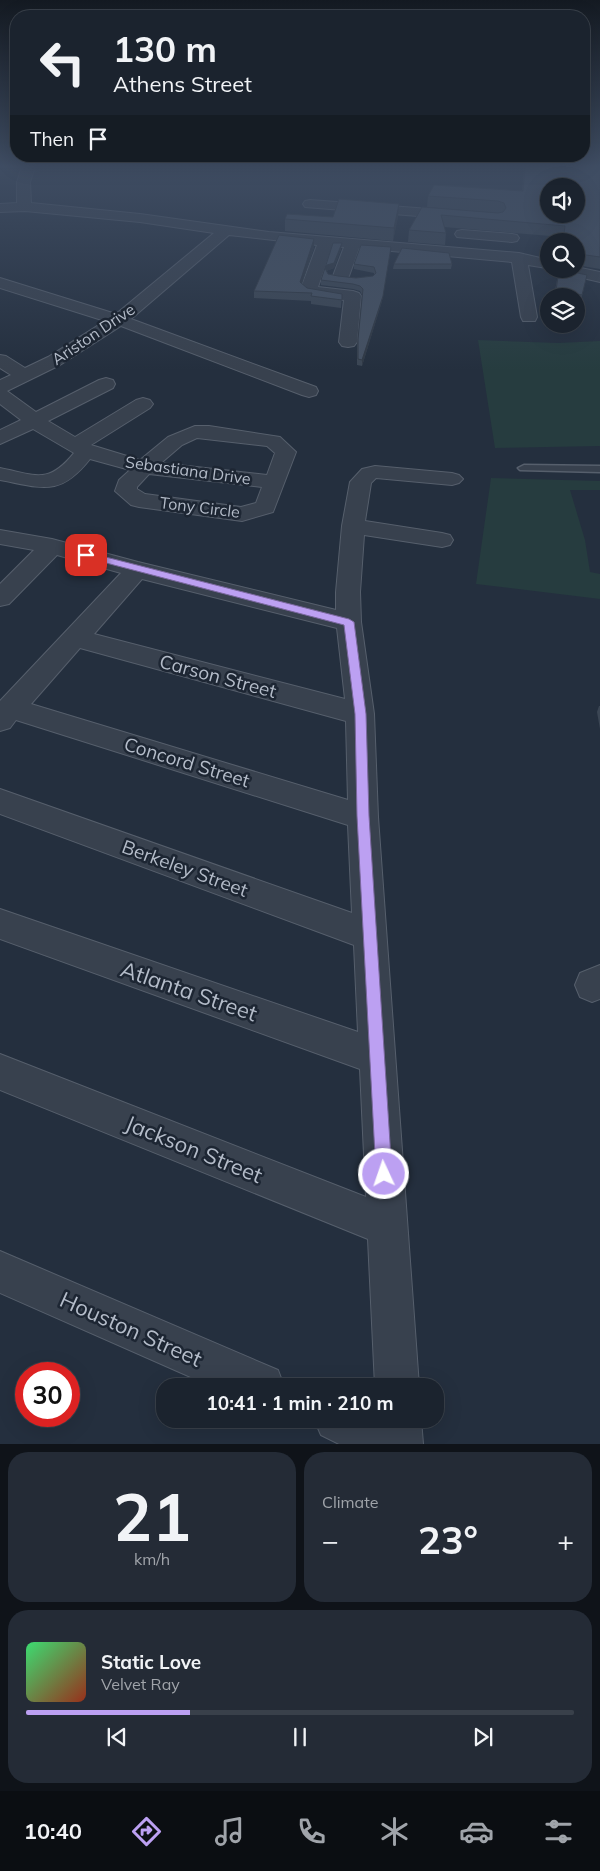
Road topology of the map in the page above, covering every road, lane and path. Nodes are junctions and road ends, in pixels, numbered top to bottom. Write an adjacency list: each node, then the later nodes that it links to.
1 (221, 234): 16 (street, Ariston Drive)
2 (259, 234): 6 (street)
3 (406, 234): 8 (street)
4 (464, 234): 5 (street)
5 (512, 238)
6 (326, 241): 7 (street); 17 (street)
7 (353, 244): 8 (street); 12 (street)
8 (402, 247): 9 (street)
9 (519, 258): 10 (street); 15 (street)
10 (540, 264)
11 (585, 274): 13 (street)
12 (358, 277)
13 (600, 278)
14 (0, 283): 16 (street)
15 (529, 317)
16 (119, 320): 19 (street, Ariston Drive); 22 (street)
17 (348, 342)
18 (0, 360): 19 (street)
19 (24, 375): 21 (street, Ariston Drive)
20 (106, 384): 25 (street)
21 (0, 387)
22 (309, 391)
23 (0, 394): 26 (street, Sebastiana Drive)
24 (143, 404): 25 (street)
25 (102, 408): 26 (street); 28 (street)
26 (34, 421): 27 (street); 28 (street, Sebastiana Drive)
27 (0, 438)
28 (81, 448): 29 (street, Sebastiana Drive); 32 (street)
29 (144, 467): 34 (street, Sebastiana Drive); 34 (street, Tony Circle); 34 (street, Tony Circle)
30 (524, 468): 31 (lane)
31 (600, 469)
32 (0, 474)
33 (452, 479): 35 (street)
34 (275, 482)
35 (353, 526): 37 (street); 41 (street)
36 (0, 537): 38 (street)
37 (442, 540)
38 (52, 546): 39 (street); 40 (street)
39 (137, 570): 41 (street); 42 (street)
40 (0, 598)
41 (349, 622): 44 (street)
42 (76, 638): 43 (street); 44 (street, Carson Street)
43 (5, 714): 46 (street, Concord Street)
44 (360, 714): 46 (street)
45 (0, 801): 48 (street, Berkeley Street)
46 (363, 816): 48 (street)
47 (0, 924): 49 (street, Atlanta Street)
48 (370, 936): 49 (street)
49 (377, 1057): 51 (street)
50 (0, 1072): 51 (street, Jackson Street)
51 (387, 1226): 54 (street)
52 (0, 1272): 53 (street, Houston Street)
53 (244, 1378)
54 (396, 1378)
55 (357, 1428): 57 (street)
56 (399, 1428): 58 (street)
57 (393, 1444)
58 (400, 1444)

